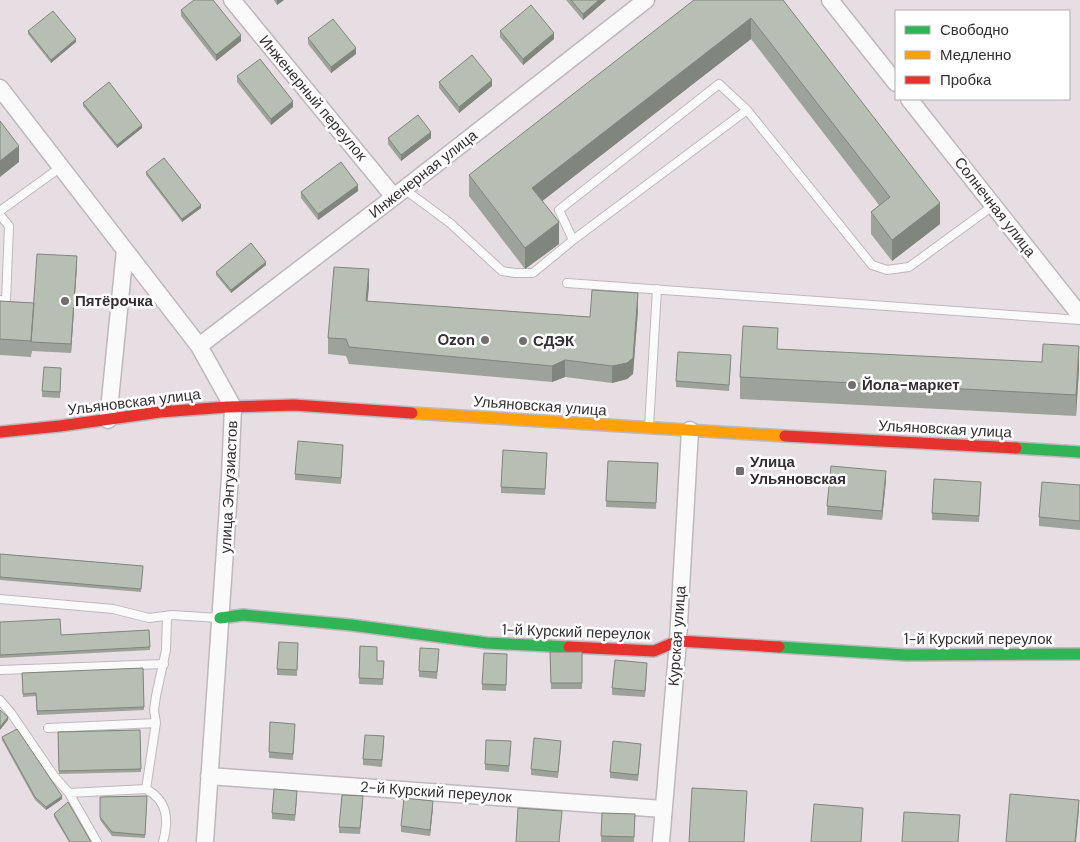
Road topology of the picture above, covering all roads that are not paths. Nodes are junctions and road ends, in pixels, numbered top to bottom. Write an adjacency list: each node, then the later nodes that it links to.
1 (232, 0): 9 (street, Инженерный переулок)
2 (646, 0): 9 (street, Инженерная улица)
3 (830, 0): 4 (street)
4 (895, 82)
5 (0, 88): 8 (street, улица Энтузиастов)
6 (910, 100): 10 (street, Солнечная улица)
7 (747, 110): 10 (lane); 13 (lane); 13 (lane)
8 (61, 167): 11 (lane); 14 (street, улица Энтузиастов)
9 (399, 193): 13 (lane); 20 (street, Инженерная улица)
10 (994, 205): 18 (street, Солнечная улица)
11 (0, 211)
12 (0, 215): 17 (lane)
13 (573, 240)
14 (125, 250): 20 (street, улица Энтузиастов); 22 (street)
15 (567, 283): 16 (lane)
16 (657, 289): 19 (lane); 23 (lane)
17 (0, 300)
18 (1080, 316)
19 (1080, 320)
20 (199, 346): 21 (street, улица Энтузиастов)
21 (233, 407): 22 (main road, Ульяновская улица); 23 (main road, Ульяновская улица); 29 (street, улица Энтузиастов)
22 (108, 420): 25 (main road, Ульяновская улица)
23 (649, 428): 24 (main road, Ульяновская улица)
24 (690, 430): 26 (main road, Ульяновская улица); 30 (street, Курская улица)
25 (0, 432)
26 (1080, 452)
27 (0, 599): 28 (lane)
28 (168, 616): 29 (lane); 32 (lane)
29 (220, 618): 30 (main road, 1-й Курский переулок); 37 (street, улица Энтузиастов)
30 (678, 640): 31 (main road, 1-й Курский переулок); 40 (street, Курская улица)
31 (1080, 654)
32 (164, 664): 33 (lane); 35 (lane)
33 (0, 670)
34 (0, 700): 39 (lane)
35 (156, 723): 36 (lane); 38 (lane)
36 (48, 728)
37 (209, 776): 40 (street, 2-й Курский переулок); 43 (street, улица Энтузиастов)
38 (146, 789): 39 (lane); 42 (lane)
39 (69, 793): 41 (lane)
40 (663, 809): 44 (street, Курская улица)
41 (97, 842)
42 (163, 842)
43 (205, 842)
44 (661, 842)

